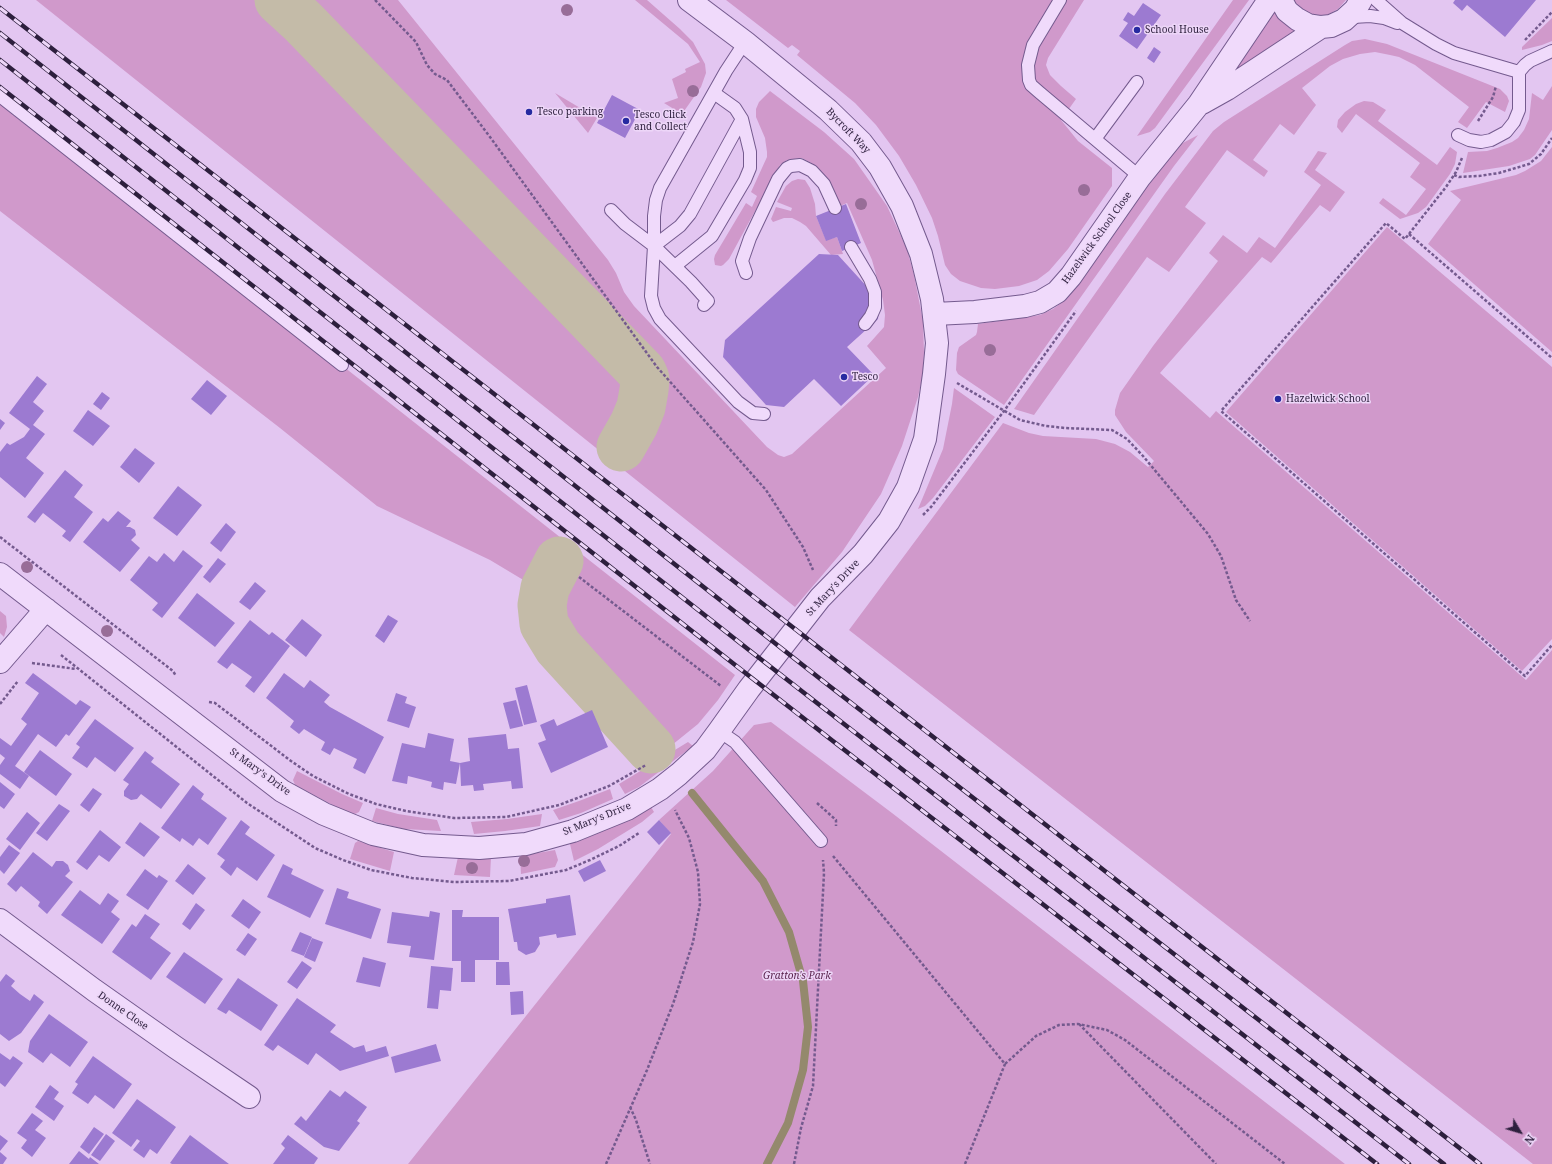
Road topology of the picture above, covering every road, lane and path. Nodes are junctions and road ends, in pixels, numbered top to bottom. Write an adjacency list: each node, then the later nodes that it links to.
1 (376, 0): 44 (path)
2 (689, 0): 11 (street, Bycroft Way)
3 (1060, 0): 22 (lane)
4 (1269, 0): 18 (street, Hazelwick School Close)
5 (1281, 0): 9 (street)
6 (1361, 0): 8 (street)
7 (1376, 0): 10 (lane)
8 (1344, 20): 9 (street); 10 (lane)
9 (1321, 27): 18 (street)
10 (1411, 29): 13 (lane)
11 (745, 42): 16 (lane); 34 (street, Bycroft Way)
12 (1552, 51): 13 (lane)
13 (1519, 72): 20 (lane)
14 (1137, 82): 22 (lane)
15 (1496, 83): 20 (path)
16 (714, 93): 19 (lane); 28 (lane)
17 (0, 96): 37 (lane)
18 (1199, 104): 24 (street, Hazelwick School Close)
19 (742, 119): 28 (lane); 30 (lane)
20 (1464, 138): 23 (path)
21 (1552, 138): 23 (path)
22 (1095, 139): 24 (lane)
23 (1454, 175): 27 (path)
24 (1140, 177): 34 (street, Hazelwick School Close)
25 (835, 208): 31 (lane)
26 (611, 210): 28 (lane)
27 (1409, 234): 36 (path); 49 (path)
28 (654, 246): 30 (lane); 40 (lane)
29 (851, 247): 35 (lane)
30 (675, 266): 32 (lane)
31 (746, 273)
32 (704, 305)
33 (1077, 308): 39 (path)
34 (935, 314): 38 (street, St Mary's Drive)
35 (865, 324)
36 (1552, 358)
37 (342, 365)
38 (934, 374): 39 (path); 58 (street, St Mary's Drive)
39 (1004, 411): 41 (path); 47 (path)
40 (764, 414)
41 (918, 519)
42 (0, 537): 53 (path)
43 (0, 574): 46 (street, St Mary's Drive)
44 (816, 576)
45 (579, 577): 55 (path)
46 (46, 609): 48 (street); 58 (street, St Mary's Drive)
47 (1250, 621)
48 (27, 629): 50 (street); 52 (path)
49 (1552, 645)
50 (0, 662)
51 (28, 668): 52 (path)
52 (78, 670): 63 (path)
53 (176, 677)
54 (19, 680): 57 (path)
55 (726, 688)
56 (207, 701): 59 (path)
57 (0, 704)
58 (719, 732): 64 (lane)
59 (648, 765)
60 (814, 801): 62 (path)
61 (672, 804): 69 (path)
62 (836, 827)
63 (643, 830)
64 (821, 841): 67 (path); 72 (path)
65 (0, 920): 68 (street, Donne Close)
66 (1078, 1024): 67 (path); 74 (path); 75 (path)
67 (1005, 1064): 73 (path)
68 (249, 1097)
69 (630, 1106): 70 (path); 71 (path)
70 (606, 1164)
71 (650, 1164)
72 (794, 1164)
73 (965, 1164)
74 (1216, 1164)
75 (1285, 1164)

